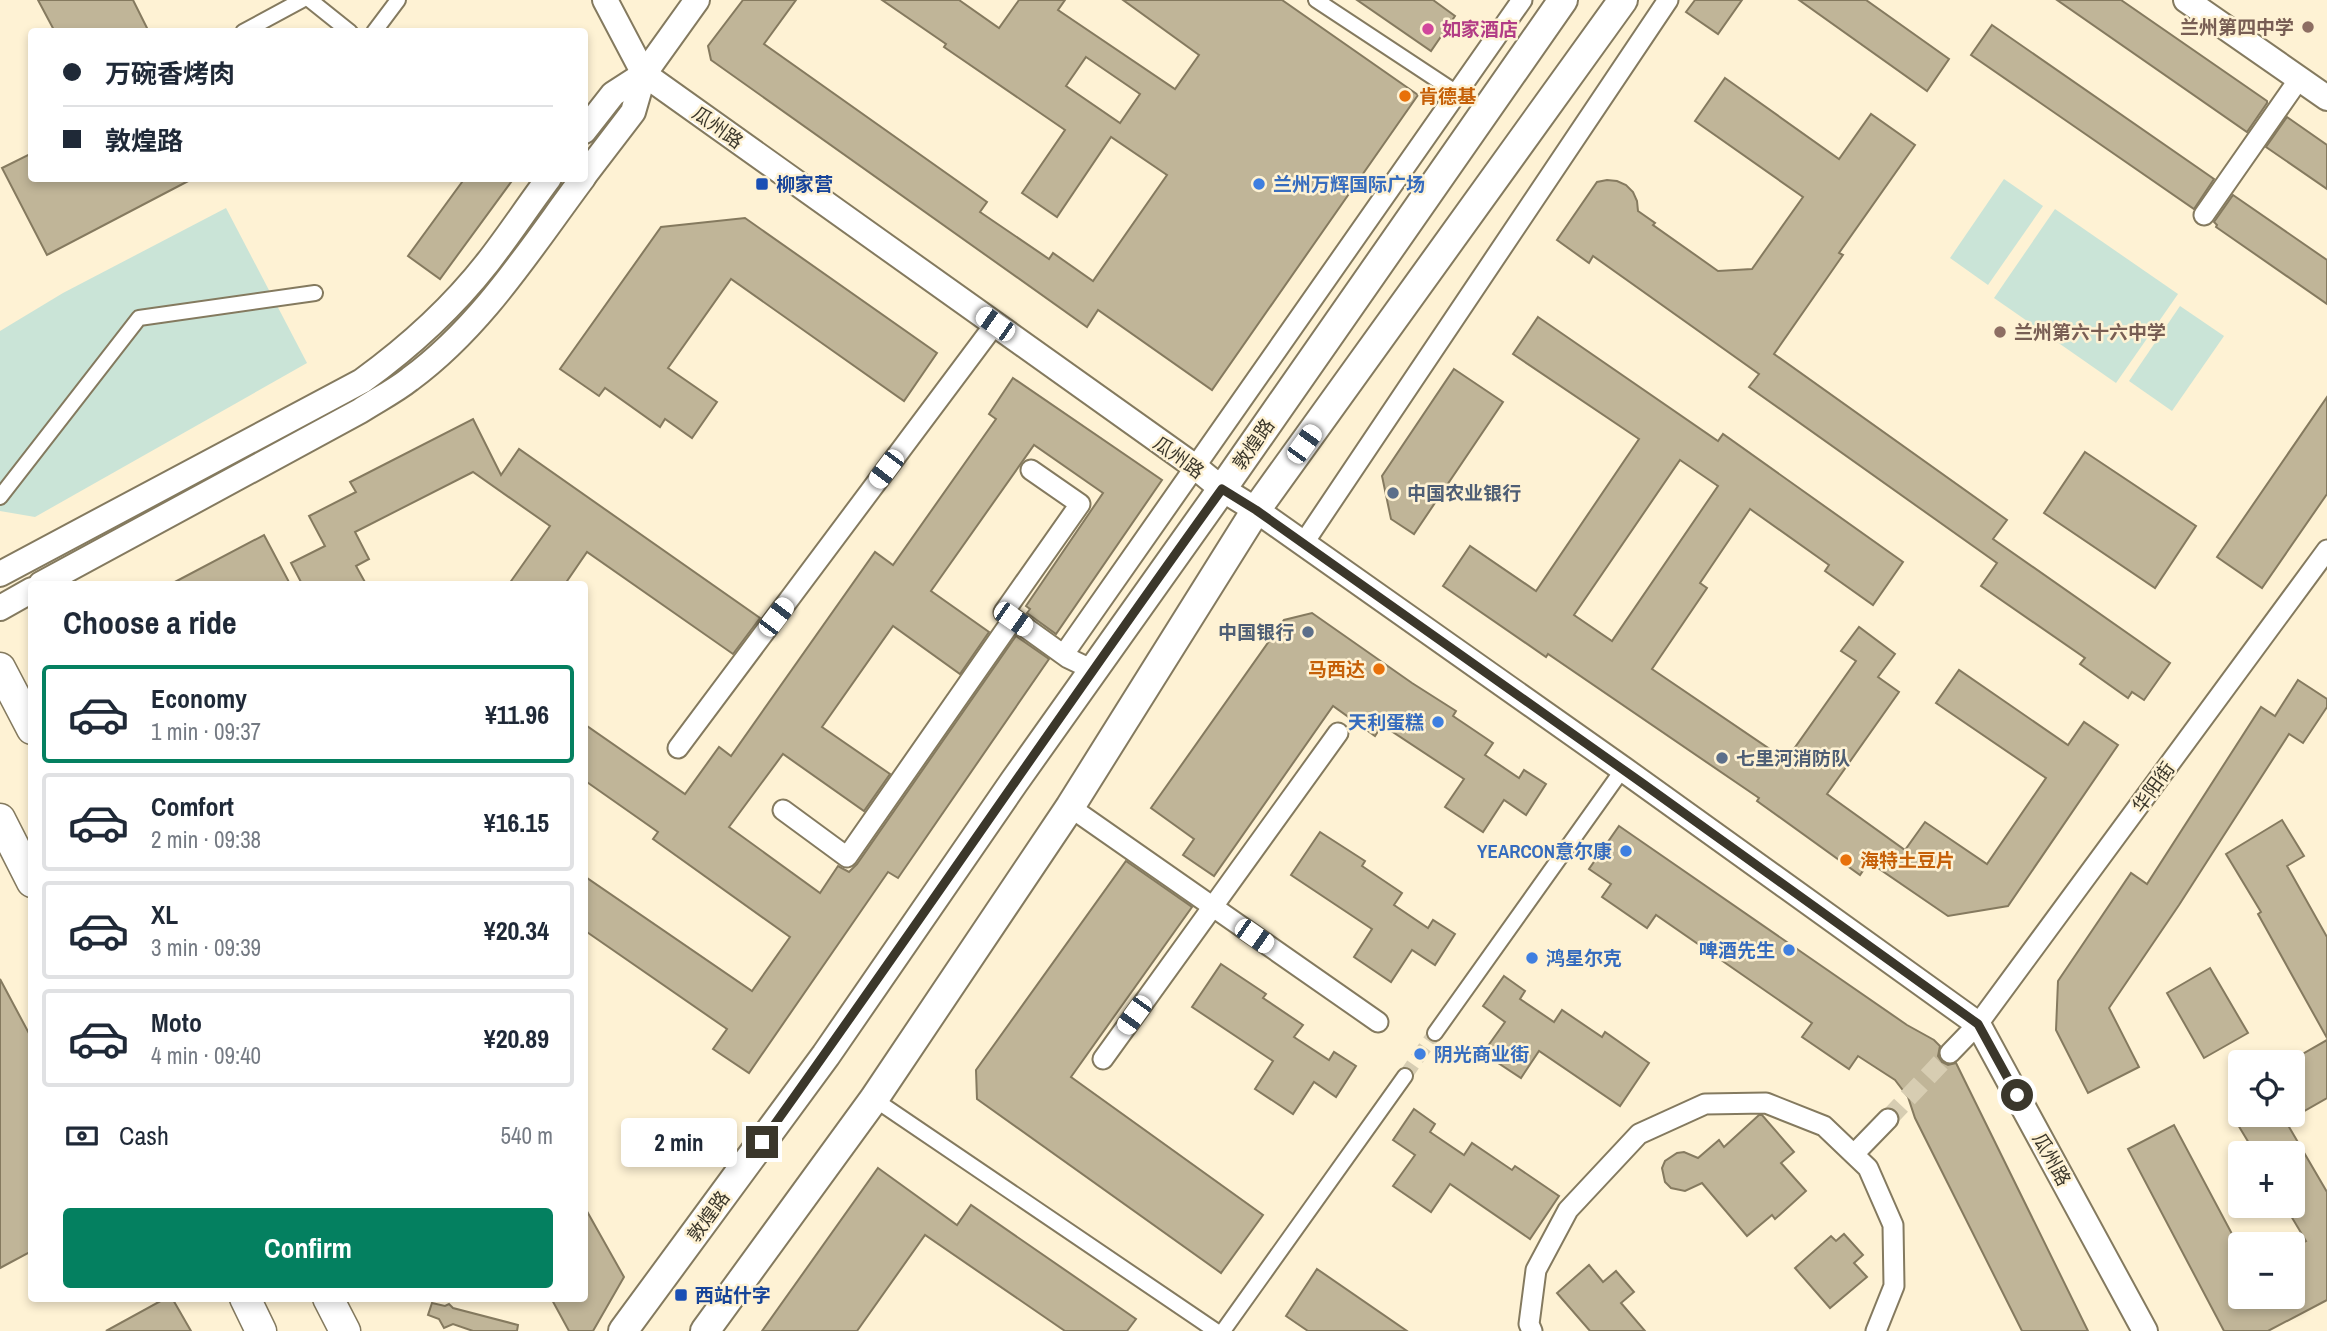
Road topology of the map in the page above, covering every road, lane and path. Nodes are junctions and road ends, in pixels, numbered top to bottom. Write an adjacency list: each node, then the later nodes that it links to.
1 (302, 0): 12 (street)
2 (310, 0): 13 (street)
3 (398, 0): 14 (street)
4 (605, 0): 15 (street, 瓜州路)
5 (697, 0): 15 (street)
6 (1316, 0): 17 (street)
7 (1522, 0): 17 (street)
8 (1563, 0): 28 (main road, 敦煌路)
9 (1623, 0): 30 (main road)
10 (1668, 0): 31 (street)
11 (2186, 0): 16 (street)
12 (250, 28)
13 (345, 28)
14 (377, 28)
15 (644, 74): 19 (street); 20 (street); 25 (street, 瓜州路)
16 (2300, 79): 18 (street); 23 (street)
17 (1457, 93): 26 (street)
18 (2327, 98)
19 (588, 126)
20 (588, 172)
21 (546, 182): 33 (street)
22 (580, 182): 34 (street)
23 (2204, 215)
24 (315, 293): 29 (street)
25 (995, 324): 26 (street, 瓜州路); 43 (street)
26 (1194, 466): 28 (street, 瓜州路); 38 (street)
27 (1031, 470): 37 (street)
28 (1222, 489): 30 (street, 瓜州路); 40 (main road, 敦煌路)
29 (0, 497)
30 (1256, 510): 31 (street, 瓜州路); 45 (main road)
31 (1303, 544): 44 (street, 瓜州路)
32 (2327, 550): 51 (street, 华阳街)
33 (0, 574)
34 (47, 581)
35 (28, 592): 36 (street)
36 (0, 608)
37 (1013, 619): 38 (street); 46 (street)
38 (1064, 654): 40 (street)
39 (0, 668): 41 (main road)
40 (1093, 670): 63 (main road, 敦煌路)
41 (28, 721)
42 (1338, 733): 49 (street)
43 (678, 748)
44 (1623, 769): 51 (street, 瓜州路); 52 (street)
45 (1070, 807): 49 (street); 56 (main road)
46 (783, 810)
47 (0, 819): 48 (main road)
48 (28, 874)
49 (1212, 907): 50 (street); 54 (street)
50 (1378, 1023)
51 (1978, 1024): 53 (street, 华阳街); 69 (street, 瓜州路)
52 (1435, 1034)
53 (1950, 1053)
54 (1103, 1059)
55 (1405, 1076): 66 (street)
56 (874, 1099): 64 (main road); 65 (street)
57 (1888, 1119): 58 (street)
58 (1853, 1154): 67 (street); 68 (street)
59 (247, 1302): 61 (main road)
60 (330, 1302): 62 (main road)
61 (261, 1331)
62 (345, 1331)
63 (623, 1331)
64 (705, 1331)
65 (1216, 1331)
66 (1223, 1331)
67 (1532, 1331)
68 (1876, 1331)
69 (2145, 1331)

